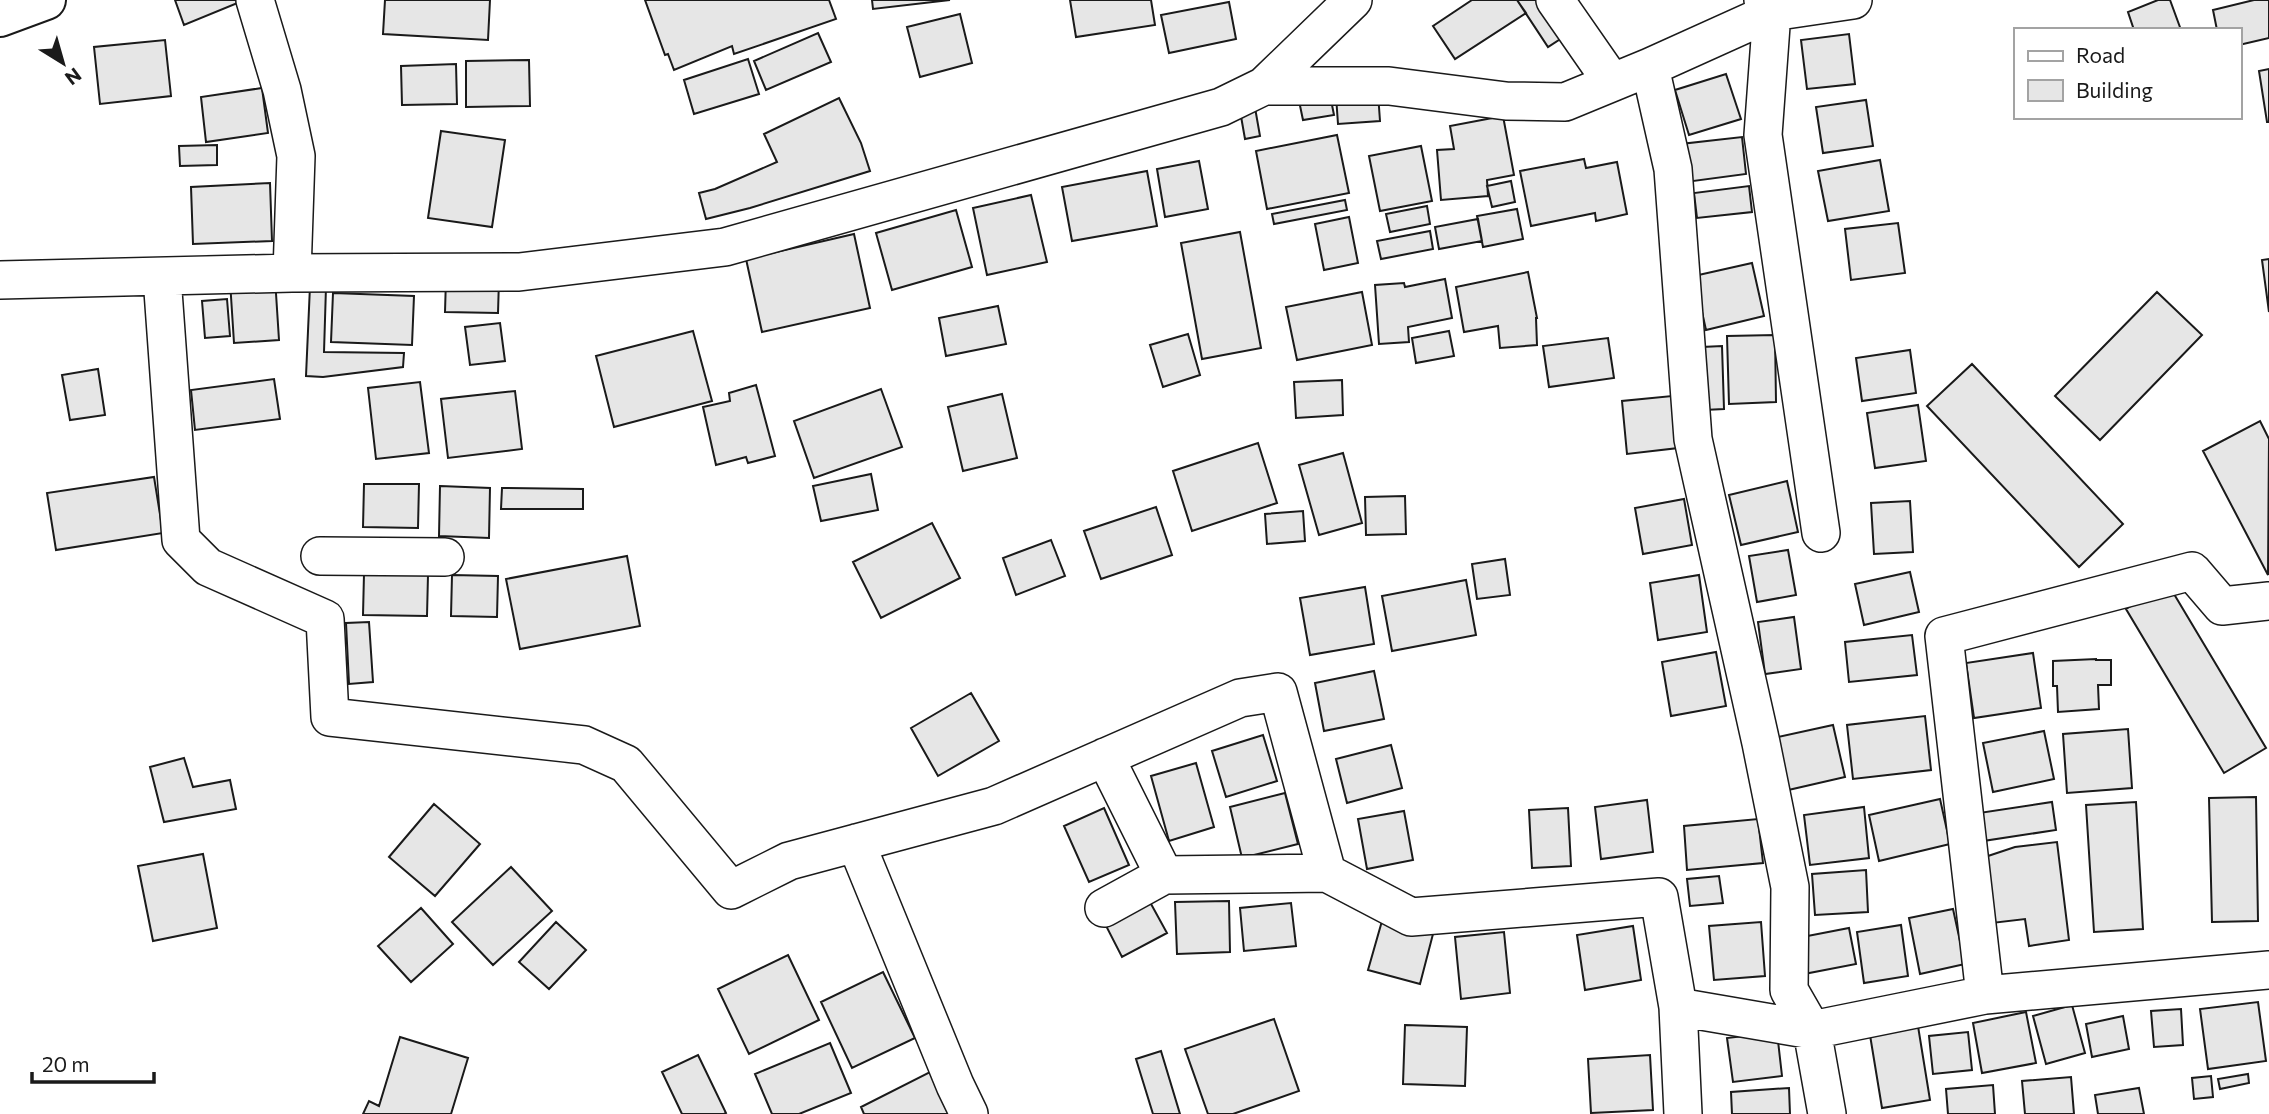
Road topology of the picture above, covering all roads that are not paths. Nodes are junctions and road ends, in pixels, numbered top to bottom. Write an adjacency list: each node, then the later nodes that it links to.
1 (255, 0): 9 (street)
2 (1353, 0): 8 (street)
3 (1555, 0): 7 (street)
4 (1853, 0): 5 (street)
5 (1768, 6): 6 (street); 12 (street)
6 (1650, 67): 7 (street); 24 (street)
7 (1612, 82): 8 (street)
8 (1264, 86): 9 (street)
9 (292, 273): 10 (street)
10 (162, 277): 11 (street); 17 (street)
11 (0, 281)
12 (1821, 533)
13 (320, 556): 14 (street)
14 (445, 557)
15 (2269, 601): 22 (street)
16 (1105, 757): 17 (street); 18 (street); 19 (street)
17 (856, 843): 25 (street)
18 (1327, 873): 19 (street); 23 (street)
19 (1164, 875): 20 (street)
20 (1104, 908)
21 (2269, 970): 22 (street)
22 (1984, 995): 24 (street)
23 (1678, 1007): 24 (street); 26 (street)
24 (1812, 1030): 27 (street)
25 (969, 1114)
26 (1683, 1114)
27 (1827, 1114)

